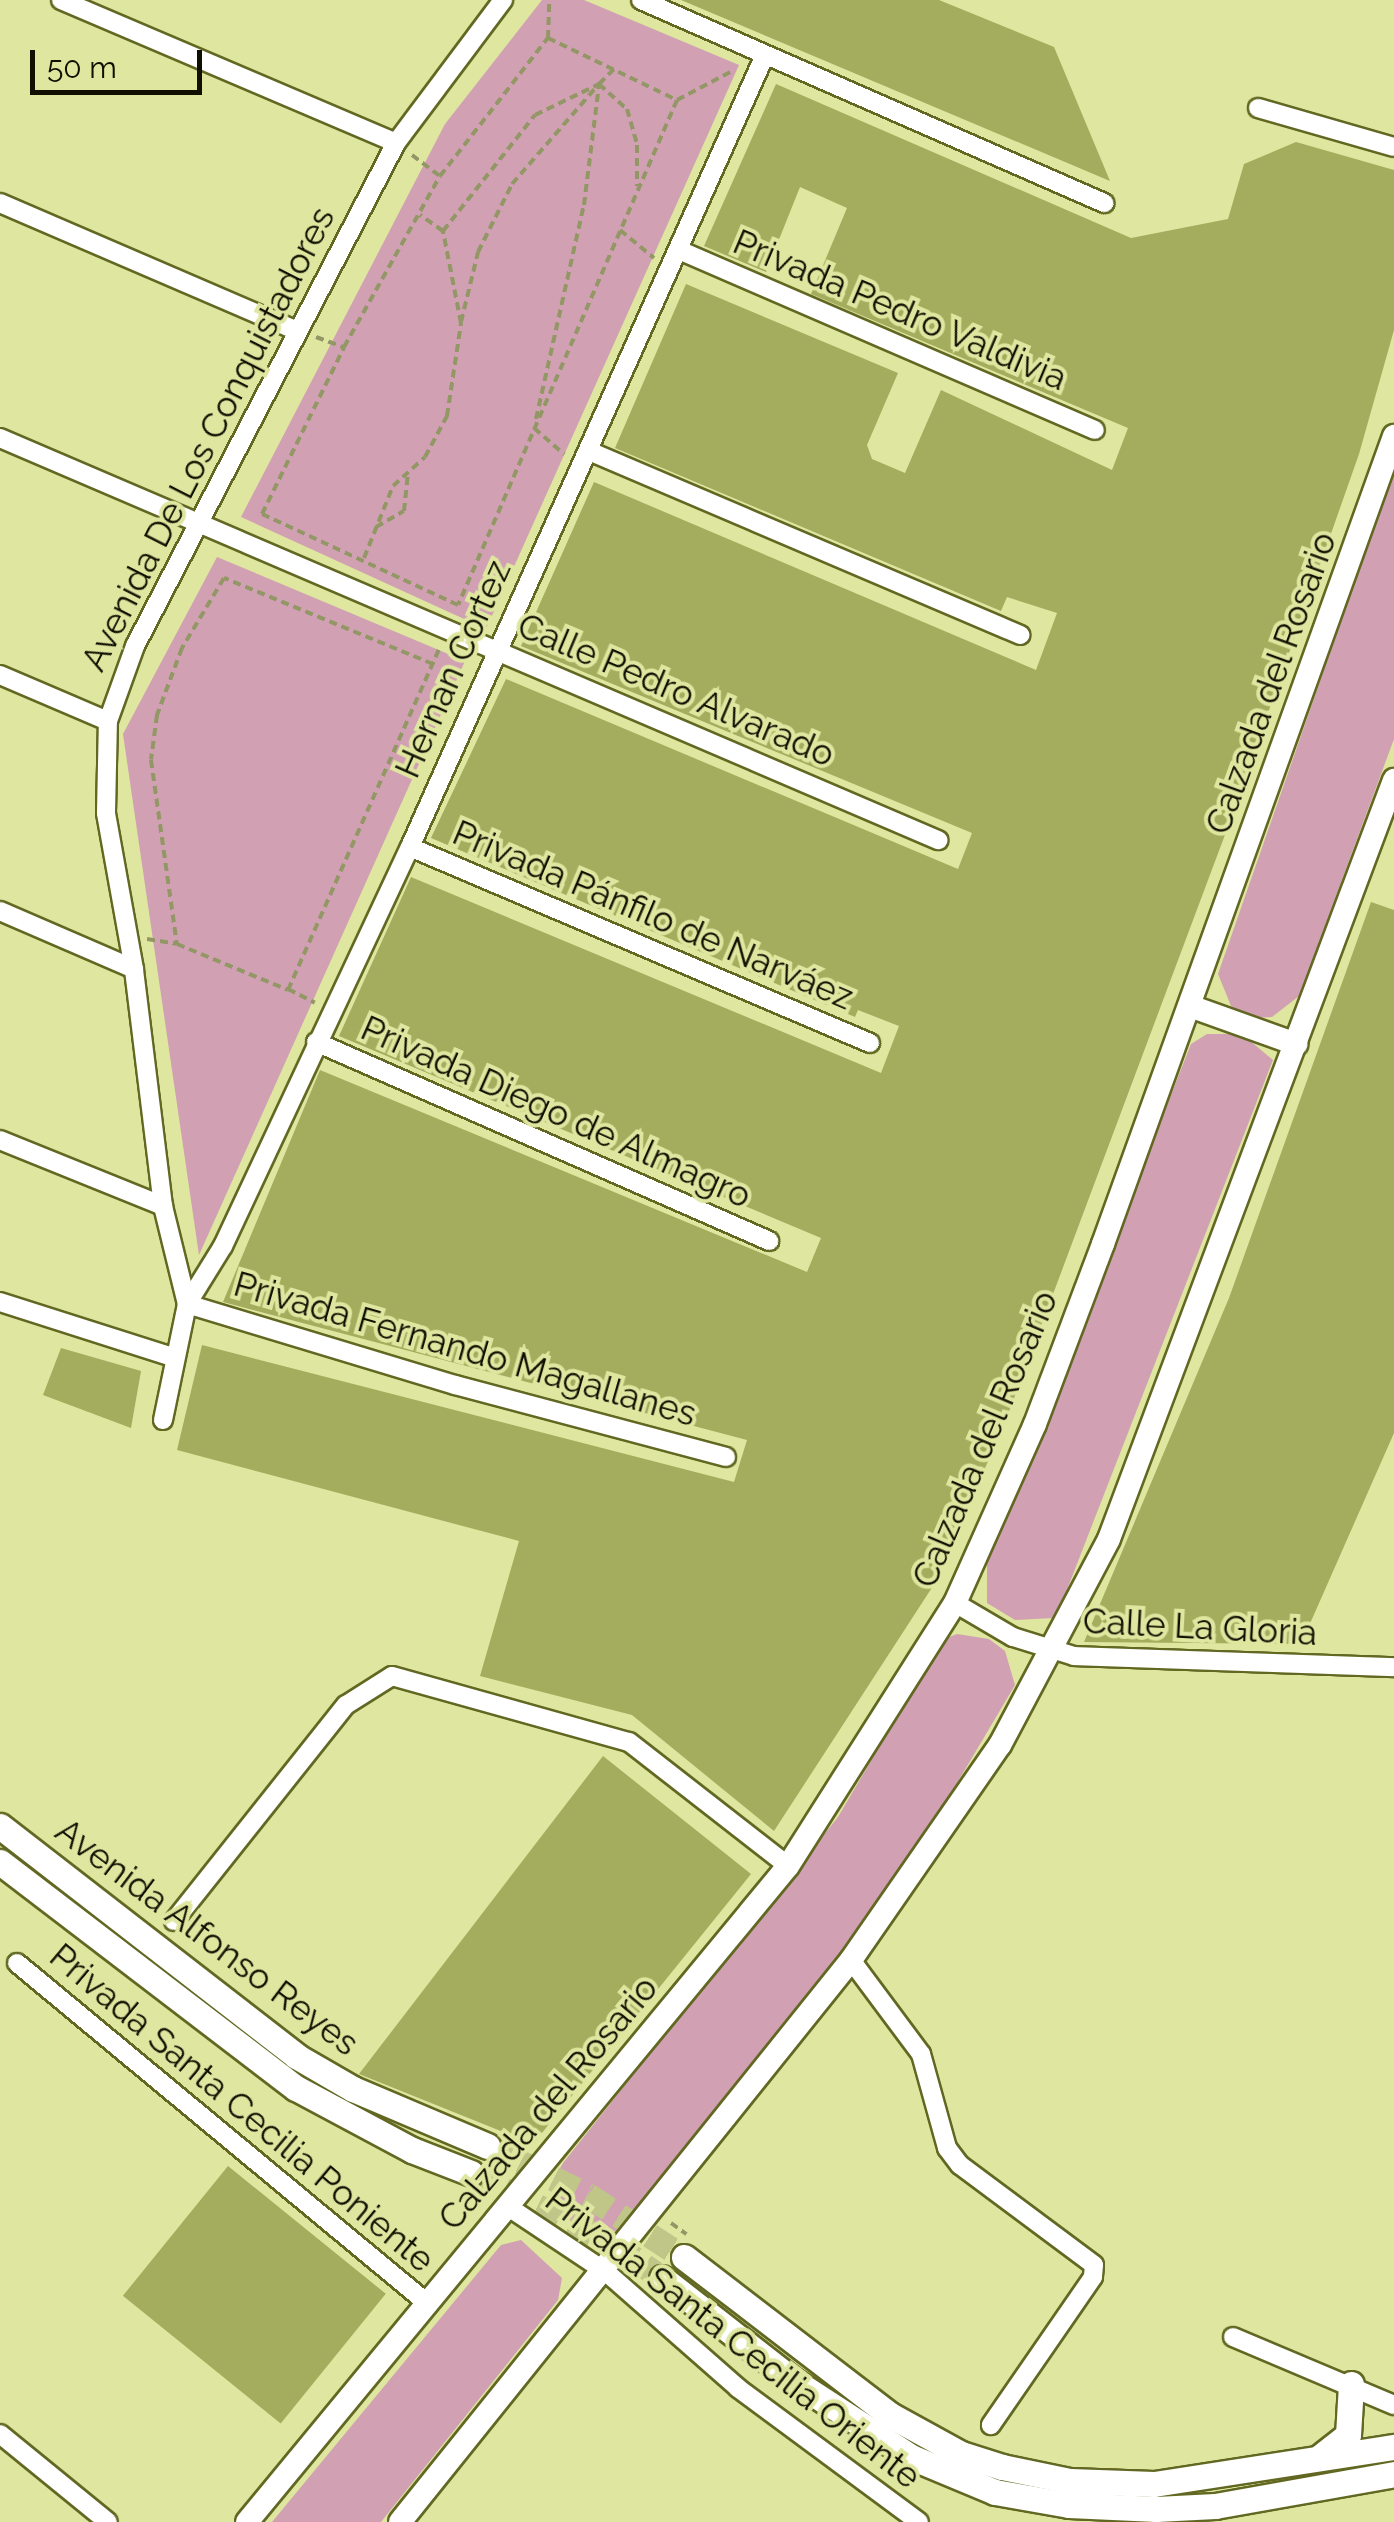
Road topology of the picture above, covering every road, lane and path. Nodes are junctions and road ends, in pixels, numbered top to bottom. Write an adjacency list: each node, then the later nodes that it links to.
1 (61, 0): 12 (street)
2 (503, 0): 12 (street, Avenida De Los Conquistadores)
3 (549, 0): 5 (path)
4 (642, 0): 6 (street)
5 (548, 38): 7 (path); 14 (path)
6 (765, 54): 8 (street, Hernan Cortez); 17 (street)
7 (616, 68): 9 (path); 10 (path)
8 (754, 79): 10 (path); 21 (street, Hernan Cortez)
9 (599, 84): 15 (path); 20 (path); 23 (path); 26 (path)
10 (677, 100): 15 (path)
11 (1258, 108): 13 (street)
12 (396, 143): 14 (path); 24 (street, Avenida De Los Conquistadores)
13 (1394, 147)
14 (440, 176): 18 (path)
15 (637, 191): 19 (path)
16 (0, 203): 24 (street)
17 (1104, 203)
18 (418, 214): 20 (path); 25 (path)
19 (620, 230): 22 (path); 26 (path)
20 (443, 231): 23 (path)
21 (678, 250): 22 (street, Hernan Cortez); 27 (street, Privada Pedro Valdivia)
22 (670, 270): 30 (street, Hernan Cortez)
23 (461, 322): 31 (path)
24 (297, 331): 25 (path); 32 (street, Avenida De Los Conquistadores)
25 (344, 347): 34 (path)
26 (534, 429): 30 (path); 34 (path)
27 (1095, 430)
28 (1394, 436): 49 (street, Calzada del Rosario)
29 (0, 438): 32 (street, Calle Pedro Alvarado)
30 (585, 460): 35 (street); 36 (street, Hernan Cortez)
31 (408, 473): 33 (path); 33 (path)
32 (199, 521): 36 (street, Calle Pedro Alvarado); 40 (street, Avenida De Los Conquistadores)
33 (376, 527): 34 (path)
34 (364, 558)
35 (1020, 636)
36 (496, 648): 42 (street, Calle Pedro Alvarado); 43 (street, Hernan Cortez)
37 (440, 650): 38 (path)
38 (433, 664): 46 (path); 48 (path)
39 (0, 675): 40 (street)
40 (108, 721): 45 (street, Avenida De Los Conquistadores)
41 (1394, 780): 53 (street)
42 (938, 840)
43 (410, 847): 50 (street, Hernan Cortez); 52 (street, Privada Pánfilo de Narváez)
44 (0, 911): 47 (street)
45 (128, 937): 46 (path); 47 (street, Avenida De Los Conquistadores)
46 (177, 944): 48 (path)
47 (134, 969): 55 (street, Avenida De Los Conquistadores)
48 (288, 989): 50 (path)
49 (1190, 1006): 53 (street); 62 (street, Calzada del Rosario)
50 (333, 1012): 51 (street, Hernan Cortez)
51 (316, 1042): 56 (street, Privada Diego de Almagro); 58 (street, Hernan Cortez)
52 (870, 1043)
53 (1296, 1044): 63 (street)
54 (0, 1140): 55 (street)
55 (162, 1206): 58 (street, Avenida De Los Conquistadores)
56 (770, 1241)
57 (0, 1302): 59 (street)
58 (187, 1304): 59 (street, Avenida De Los Conquistadores); 61 (street, Privada Fernando Magallanes)
59 (175, 1358): 60 (street, Avenida De Los Conquistadores)
60 (163, 1420)
61 (726, 1457)
62 (956, 1603): 63 (street, Calle La Gloria); 67 (street, Calzada del Rosario)
63 (1049, 1650): 64 (street, Calle La Gloria); 69 (street)
64 (1394, 1667)
65 (0, 1826): 71 (main road, Avenida Alfonso Reyes)
66 (0, 1862): 72 (main road, Avenida Alfonso Reyes)
67 (788, 1866): 68 (street); 73 (street, Calzada del Rosario)
68 (174, 1921)
69 (852, 1960): 75 (street); 81 (street)
70 (17, 1963): 77 (street, Privada Santa Cecilia Poniente)
71 (487, 2146)
72 (471, 2173)
73 (507, 2206): 75 (street, Privada Santa Cecilia Oriente); 77 (street, Calzada del Rosario)
74 (684, 2257): 84 (main road)
75 (606, 2272): 88 (street); 89 (street, Privada Santa Cecilia Oriente)
76 (662, 2278): 85 (main road)
77 (426, 2303): 87 (street, Calzada del Rosario)
78 (1233, 2337): 79 (street)
79 (1352, 2384): 80 (street); 84 (main road)
80 (1394, 2404)
81 (990, 2426)
82 (0, 2434): 86 (street)
83 (1394, 2446): 84 (main road)
84 (1313, 2461)
85 (1392, 2479)
86 (108, 2522)
87 (248, 2522)
88 (400, 2522)
89 (919, 2522)

